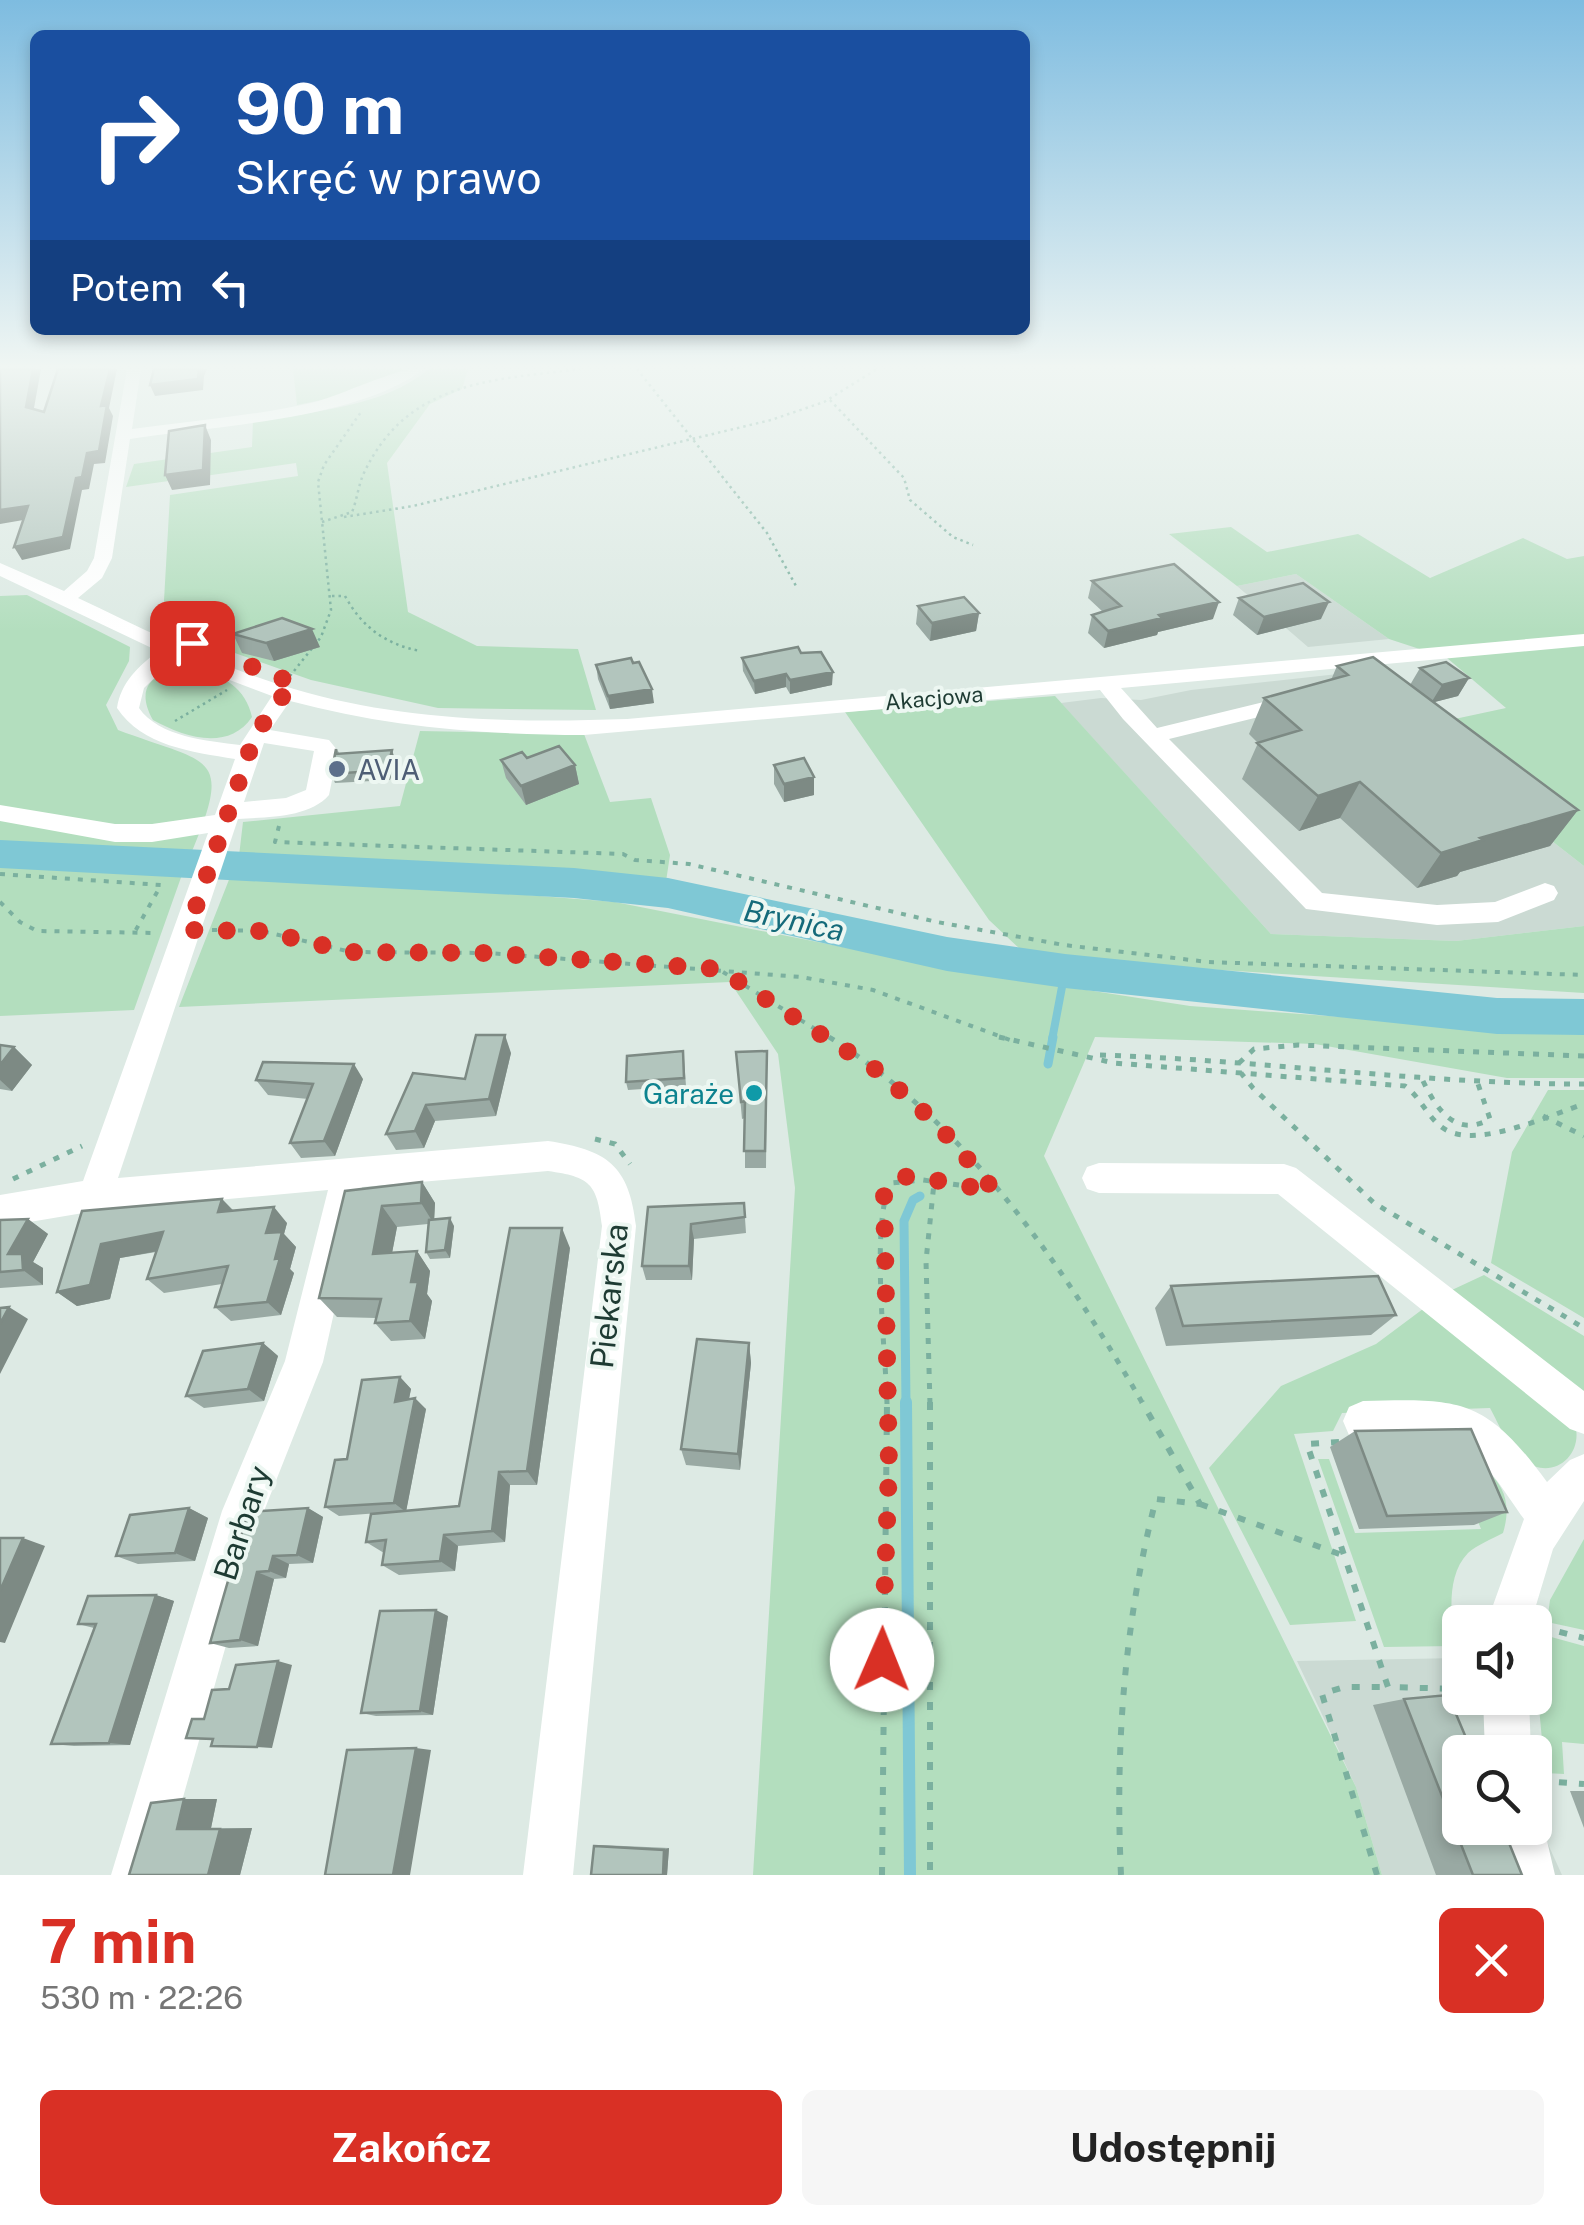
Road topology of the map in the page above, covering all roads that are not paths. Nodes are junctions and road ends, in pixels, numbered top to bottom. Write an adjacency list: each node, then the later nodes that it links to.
1 (120, 456): 3 (street)
2 (0, 569): 3 (street, Akacjowa)
3 (66, 598): 5 (street, Akacjowa)
4 (1584, 640): 6 (street, Akacjowa)
5 (174, 648): 7 (street, Akacjowa); 10 (street)
6 (1106, 683): 7 (street, Akacjowa); 9 (street)
7 (289, 686): 10 (street)
8 (1304, 700): 9 (street)
9 (1153, 736): 13 (street)
10 (252, 745): 12 (street); 12 (street)
11 (0, 813): 12 (street)
12 (227, 821): 16 (street)
13 (1545, 893)
14 (349, 1172): 16 (street, Piekarska); 24 (street, Barbary); 25 (street, Piekarska)
15 (1099, 1178): 18 (street)
16 (94, 1195): 17 (street, Piekarska)
17 (0, 1212)
18 (1584, 1416)
19 (1353, 1432): 21 (street)
20 (1584, 1474): 21 (street)
21 (1546, 1517): 22 (street)
22 (1524, 1605)
23 (1524, 1845): 26 (street)
24 (136, 1875)
25 (548, 1875)
26 (1530, 1875)

